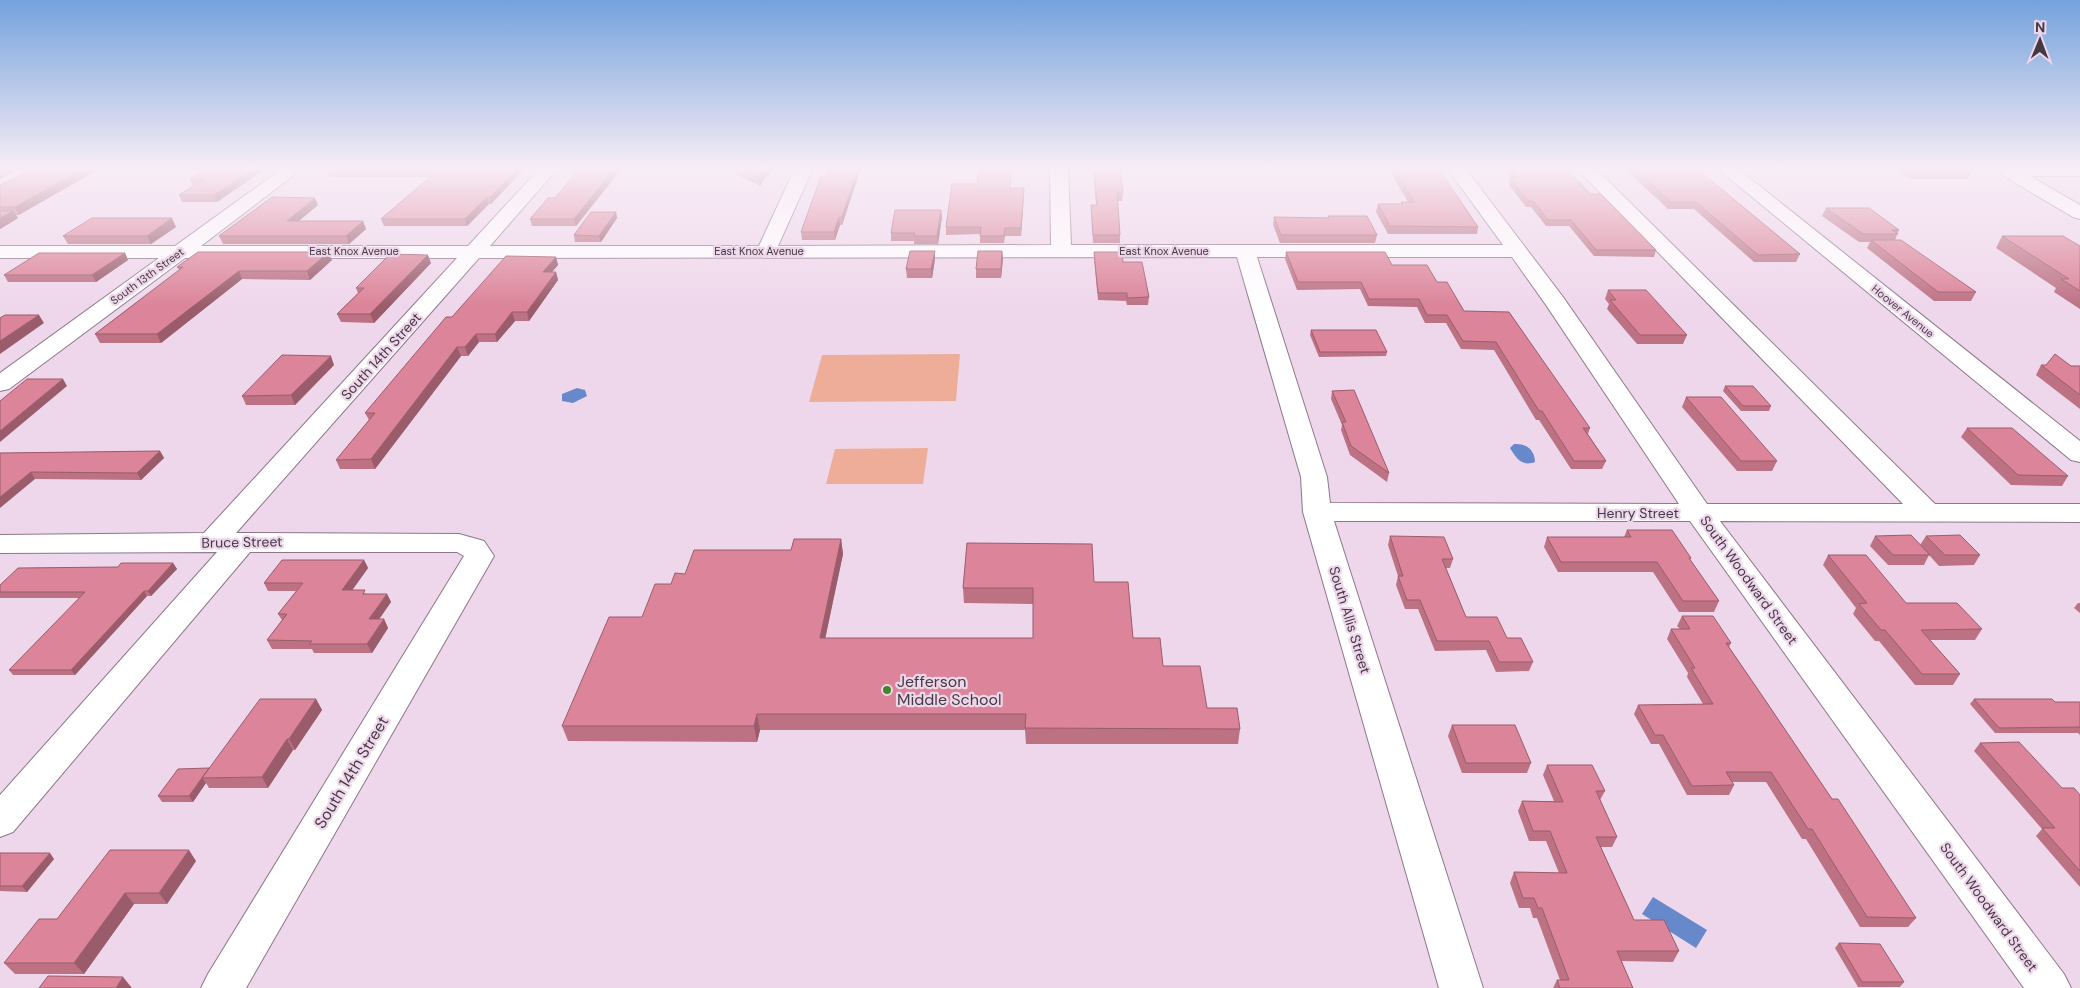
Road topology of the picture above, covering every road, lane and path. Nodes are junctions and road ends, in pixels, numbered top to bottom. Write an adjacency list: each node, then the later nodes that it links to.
1 (231, 214): 9 (street, South 13th Street)
2 (508, 214): 10 (street, South 14th Street)
3 (783, 214): 14 (street)
4 (1061, 214): 11 (street)
5 (1490, 214): 8 (street, South Woodward Street)
6 (1631, 214): 18 (street)
7 (1783, 214): 16 (street, Hoover Avenue)
8 (1517, 250): 12 (street, East Knox Avenue); 19 (street, South Woodward Street)
9 (180, 251): 10 (street, East Knox Avenue); 13 (street, East Knox Avenue); 15 (street, South 13th Street)
10 (475, 251): 14 (street, East Knox Avenue); 21 (street, South 14th Street)
11 (1062, 251): 12 (street, East Knox Avenue); 14 (street, East Knox Avenue)
12 (1245, 251): 17 (street, South Allis Street)
13 (0, 252)
14 (766, 252)
15 (0, 384)
16 (2080, 454)
17 (1317, 512): 19 (street, Henry Street); 26 (street, South Allis Street)
18 (1928, 512): 19 (street, Henry Street); 20 (street, Henry Street)
19 (1699, 513): 27 (street, South Woodward Street)
20 (2080, 513)
21 (227, 542): 22 (street, Bruce Street); 23 (street, Bruce Street); 24 (street, South 14th Street)
22 (0, 544)
23 (479, 556): 25 (street, South 14th Street)
24 (0, 821)
25 (223, 988)
26 (1461, 988)
27 (2049, 988)

